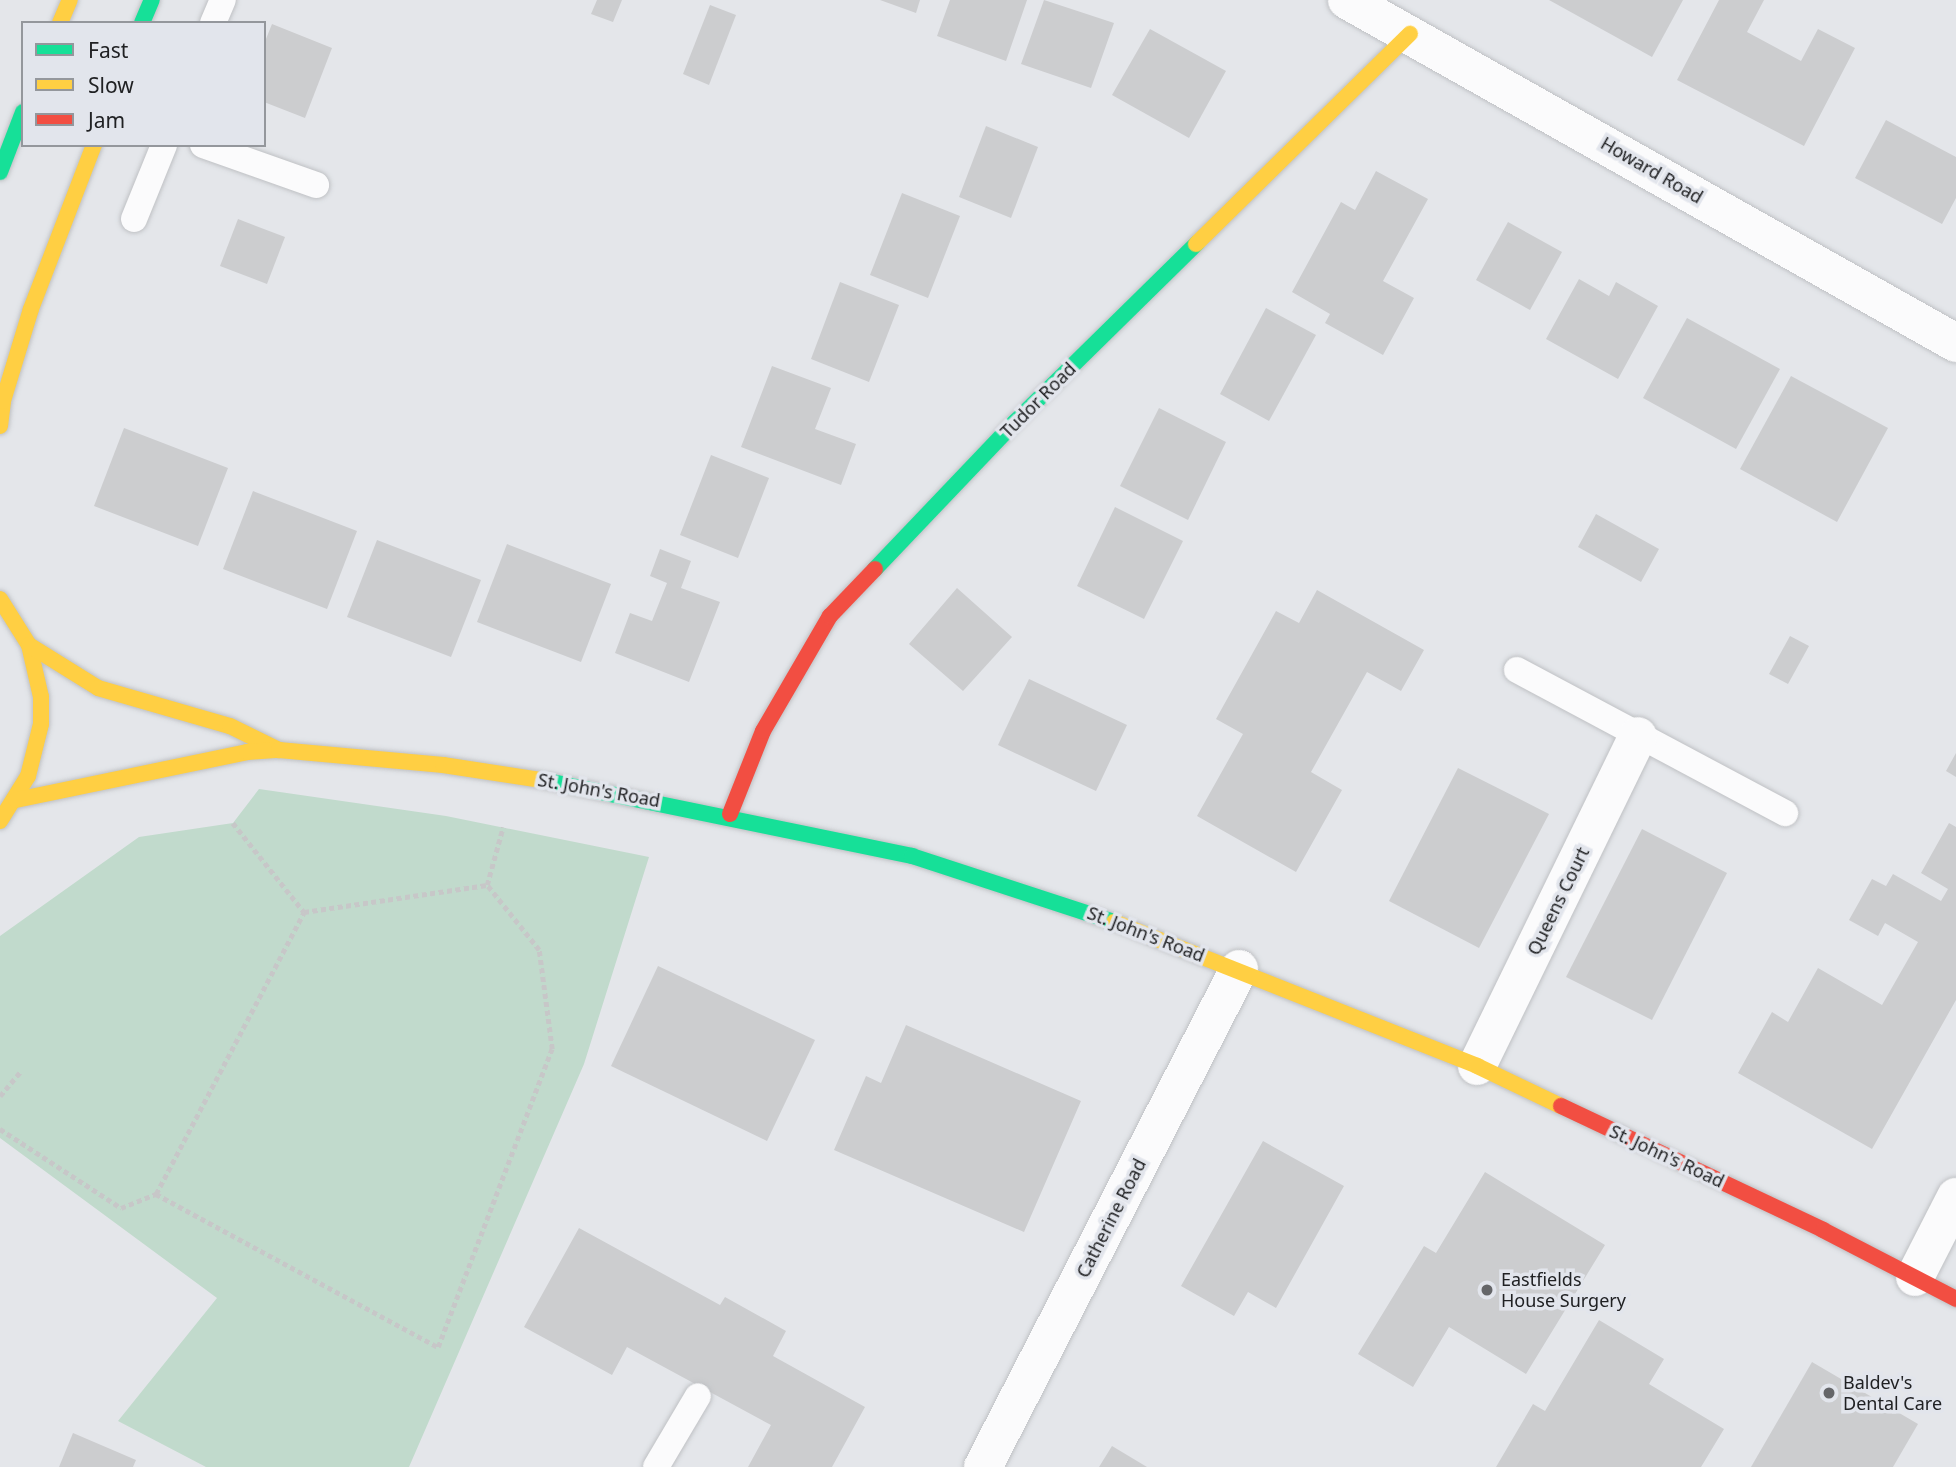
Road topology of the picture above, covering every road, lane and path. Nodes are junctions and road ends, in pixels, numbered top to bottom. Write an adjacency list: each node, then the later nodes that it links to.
1 (70, 0): 5 (main road)
2 (152, 0): 6 (main road)
3 (223, 0): 7 (lane)
4 (1347, 0): 8 (street, Howard Road)
5 (61, 21)
6 (143, 21)
7 (214, 21)
8 (1410, 34): 16 (street, Howard Road); 25 (main road, Tudor Road)
9 (21, 117): 13 (main road)
10 (93, 147): 17 (main road)
11 (163, 147): 15 (lane)
12 (210, 147): 14 (lane)
13 (0, 172)
14 (316, 185)
15 (134, 219)
16 (1956, 343)
17 (0, 426)
18 (0, 598): 19 (main road)
19 (29, 645): 22 (main road, St. John's Road); 23 (main road)
20 (1517, 670): 21 (lane)
21 (1638, 736): 24 (lane); 32 (street, Queens Court)
22 (279, 750): 23 (main road, St. John's Road); 25 (main road, St. John's Road)
23 (16, 800): 26 (main road)
24 (1785, 813)
25 (730, 814): 31 (main road, St. John's Road)
26 (0, 821)
27 (233, 823): 30 (path)
28 (503, 827): 29 (path)
29 (487, 885): 30 (path); 36 (path)
30 (304, 912): 36 (path)
31 (1239, 970): 32 (main road, St. John's Road); 42 (street, Catherine Road)
32 (1477, 1066): 38 (main road, St. John's Road)
33 (20, 1072): 34 (path)
34 (0, 1096)
35 (0, 1129): 36 (path)
36 (156, 1194)
37 (1956, 1197): 38 (street)
38 (1915, 1277): 39 (main road, St. John's Road)
39 (1956, 1299)
40 (698, 1396): 41 (lane)
41 (656, 1467)
42 (982, 1467)

